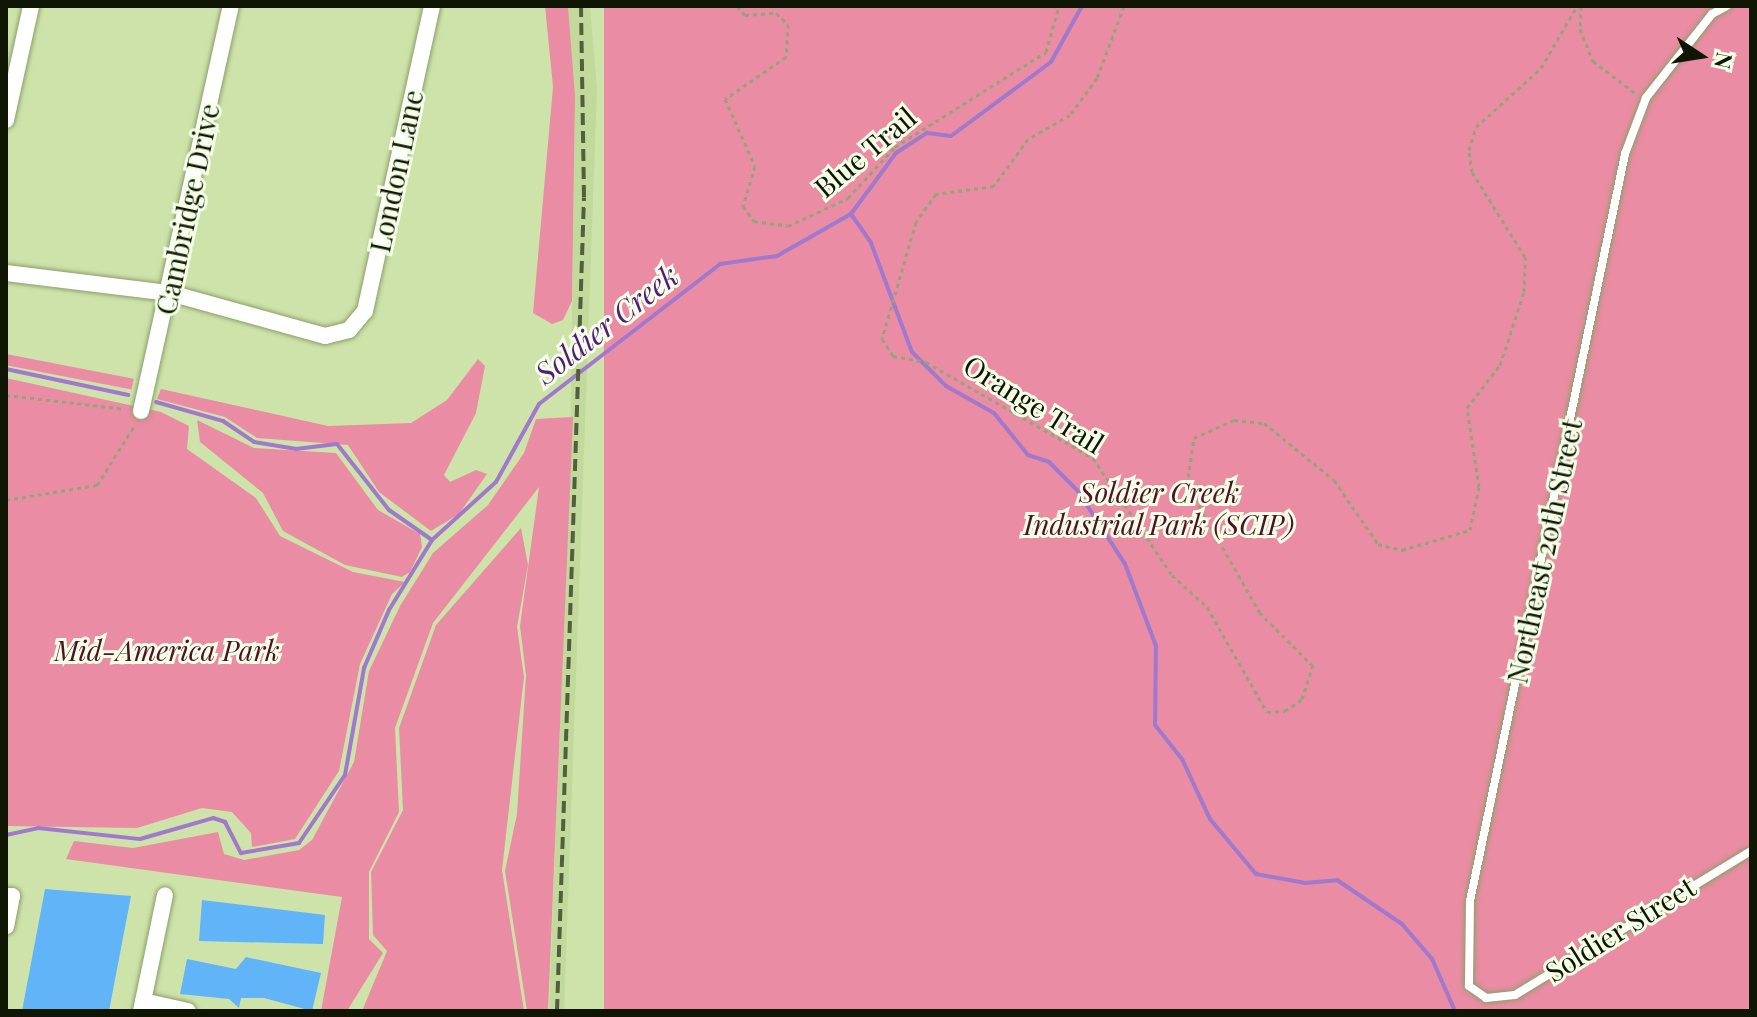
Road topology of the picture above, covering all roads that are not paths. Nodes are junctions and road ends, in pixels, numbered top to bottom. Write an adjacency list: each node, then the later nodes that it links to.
1 (31, 6): 5 (street)
2 (231, 6): 7 (street, Cambridge Drive)
3 (432, 6): 7 (street, London Lane)
4 (1727, 6): 13 (lane, Northeast 20th Street)
5 (6, 120)
6 (6, 273): 7 (street)
7 (170, 293): 8 (street, Cambridge Drive)
8 (141, 411)
9 (1751, 851): 13 (lane, Soldier Street)
10 (165, 895): 14 (street)
11 (6, 896): 12 (street)
12 (6, 926)
13 (1486, 998)
14 (142, 1006): 15 (street)
15 (188, 1011)

